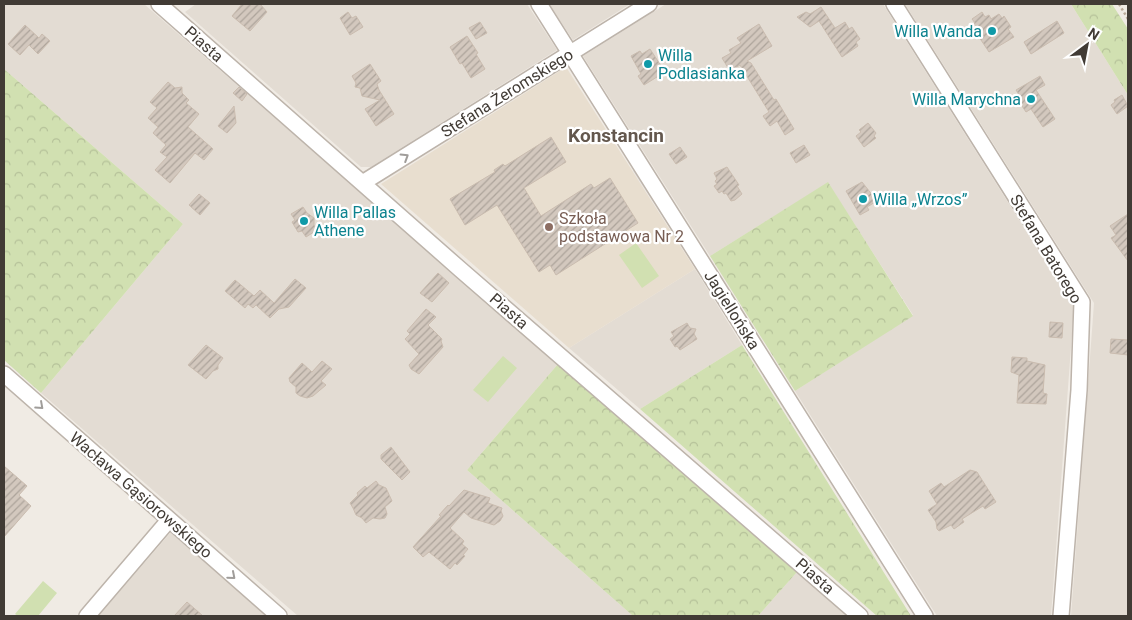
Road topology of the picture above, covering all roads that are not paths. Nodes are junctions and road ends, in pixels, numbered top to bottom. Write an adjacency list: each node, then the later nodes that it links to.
1 (159, 4): 6 (street, Piasta)
2 (539, 4): 5 (street, Jagiellońska)
3 (649, 4): 5 (street, Stefana Żeromskiego)
4 (894, 4): 13 (street, Stefana Batorego)
5 (570, 54): 6 (street, Stefana Żeromskiego, one-way to 5); 12 (street, Jagiellońska)
6 (364, 182): 11 (street, Piasta)
7 (4, 374): 8 (street, Wacława Gąsiorowskiego, one-way to 8)
8 (169, 520): 9 (street); 10 (street, Wacława Gąsiorowskiego, one-way to 10)
9 (87, 616)
10 (279, 616)
11 (860, 616)
12 (925, 616)
13 (1061, 616)

